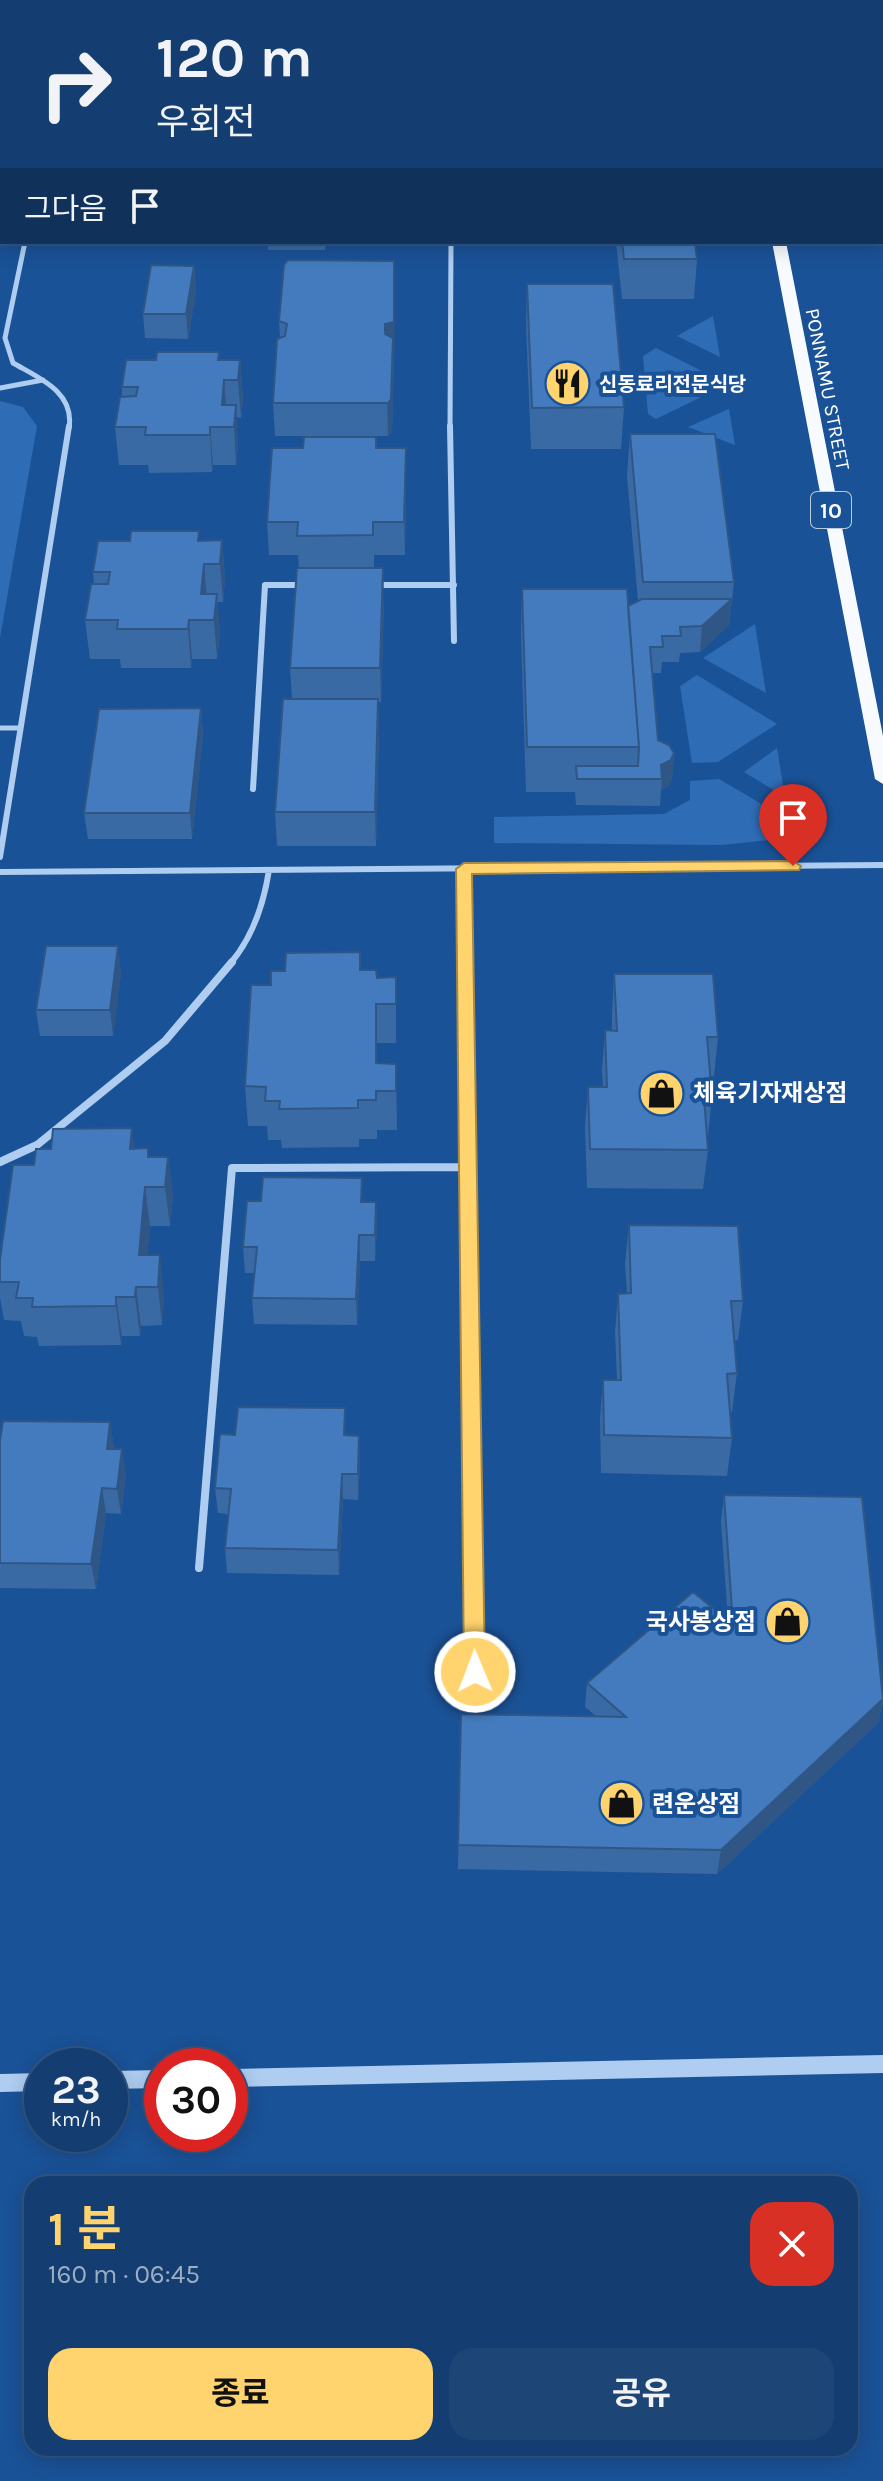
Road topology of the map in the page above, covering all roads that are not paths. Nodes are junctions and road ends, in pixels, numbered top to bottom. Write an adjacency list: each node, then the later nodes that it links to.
1 (25, 244): 4 (street)
2 (451, 244): 8 (street)
3 (779, 244): 12 (main road, PONNAMU STREET / 10)
4 (43, 380): 5 (street); 11 (street)
5 (0, 388)
6 (312, 585): 13 (street)
7 (359, 585): 8 (street)
8 (454, 585): 9 (street)
9 (454, 641)
10 (0, 728): 11 (lane)
11 (19, 728): 14 (street)
12 (883, 779)
13 (253, 789)
14 (0, 857)
15 (883, 865): 16 (street)
16 (464, 869): 17 (street); 20 (street)
17 (269, 870): 18 (street); 19 (street)
18 (0, 872)
19 (0, 1162)
20 (468, 1167): 21 (street); 22 (street)
21 (199, 1568)
22 (475, 1672)
23 (883, 2064): 24 (street)
24 (248, 2078)
25 (24, 2082): 26 (street)
26 (0, 2083)

